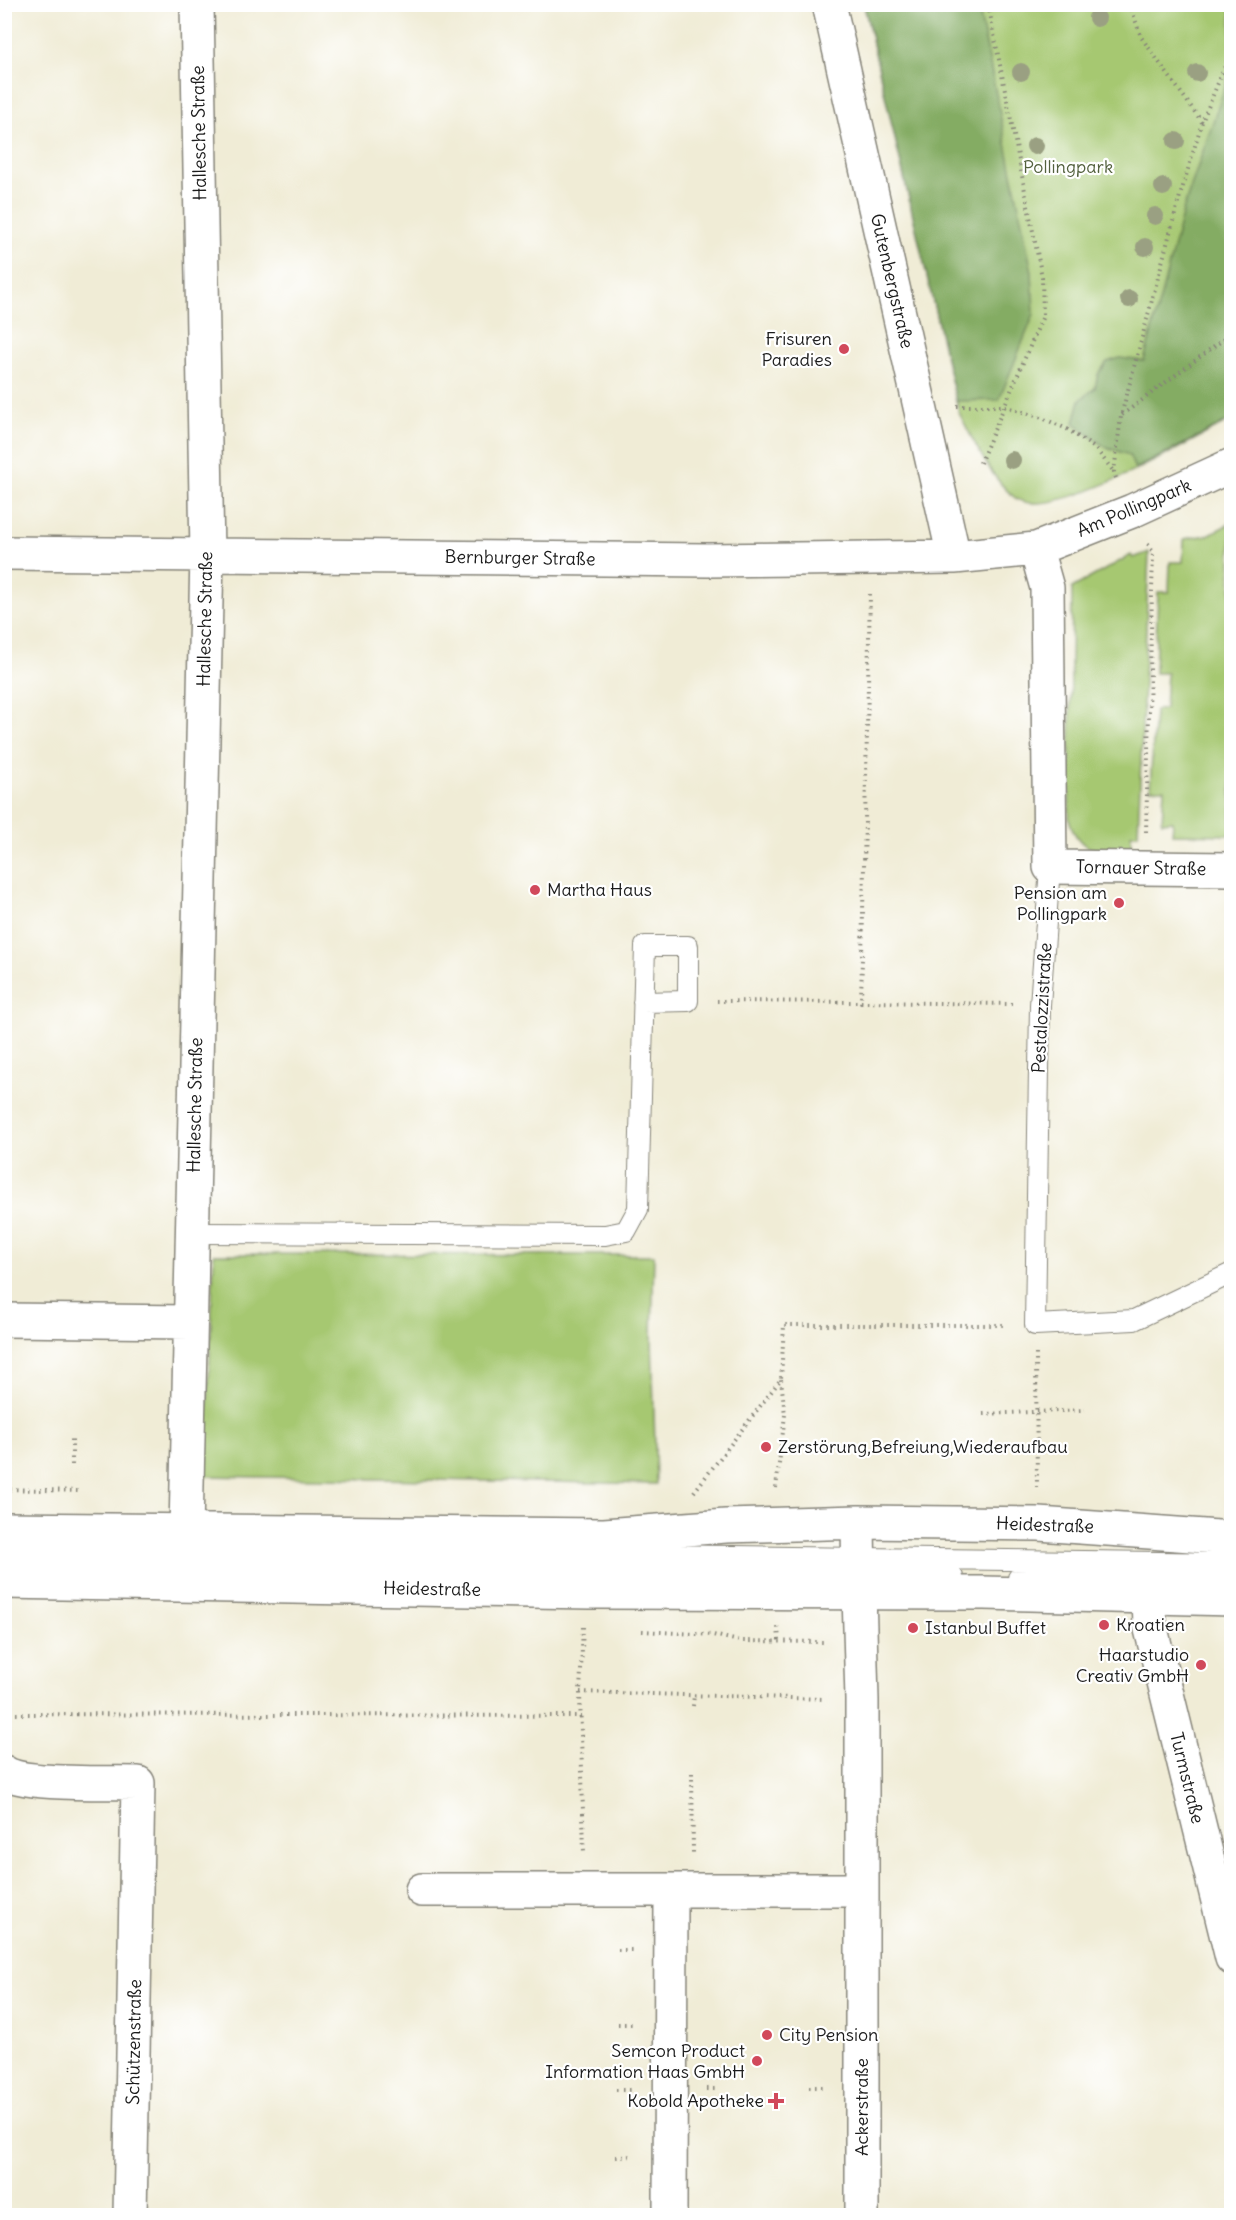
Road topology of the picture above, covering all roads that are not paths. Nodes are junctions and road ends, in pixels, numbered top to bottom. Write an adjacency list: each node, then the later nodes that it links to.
1 (197, 4): 6 (street, Hallesche Straße)
2 (829, 4): 7 (street, Gutenbergstraße)
3 (1232, 465): 4 (street, Am Pollingpark)
4 (1036, 549): 7 (street, Bernburger Straße); 8 (street, Pestalozzistraße)
5 (4, 553): 6 (street, Bernburger Straße)
6 (207, 554): 7 (street, Bernburger Straße); 11 (street, Hallesche Straße)
7 (954, 557)
8 (1050, 867): 9 (street, Tornauer Straße); 12 (lane, Pestalozzistraße)
9 (1232, 869)
10 (643, 1002): 10 (lane); 11 (lane)
11 (193, 1233): 14 (street, Hallesche Straße)
12 (1232, 1273)
13 (4, 1320): 14 (street)
14 (190, 1322): 17 (street, Hallesche Straße)
15 (858, 1522): 17 (street, Heidestraße); 18 (street, Heidestraße); 22 (street)
16 (4, 1529): 17 (street, Heidestraße)
17 (186, 1532)
18 (1232, 1538)
19 (4, 1546): 22 (lane)
20 (1232, 1563): 22 (lane)
21 (4, 1564): 22 (lane)
22 (859, 1576): 23 (lane); 24 (street, Heidestraße); 25 (street, Heidestraße); 29 (street, Ackerstraße)
23 (1232, 1580)
24 (4, 1582)
25 (1149, 1597): 26 (street, Heidestraße); 31 (street, Turmstraße)
26 (1232, 1599)
27 (4, 1772): 32 (street, Schützenstraße)
28 (422, 1890): 30 (street)
29 (861, 1890): 30 (street); 34 (street, Ackerstraße)
30 (682, 1891): 33 (street)
31 (1232, 1958)
32 (130, 2216)
33 (670, 2216)
34 (862, 2216)

